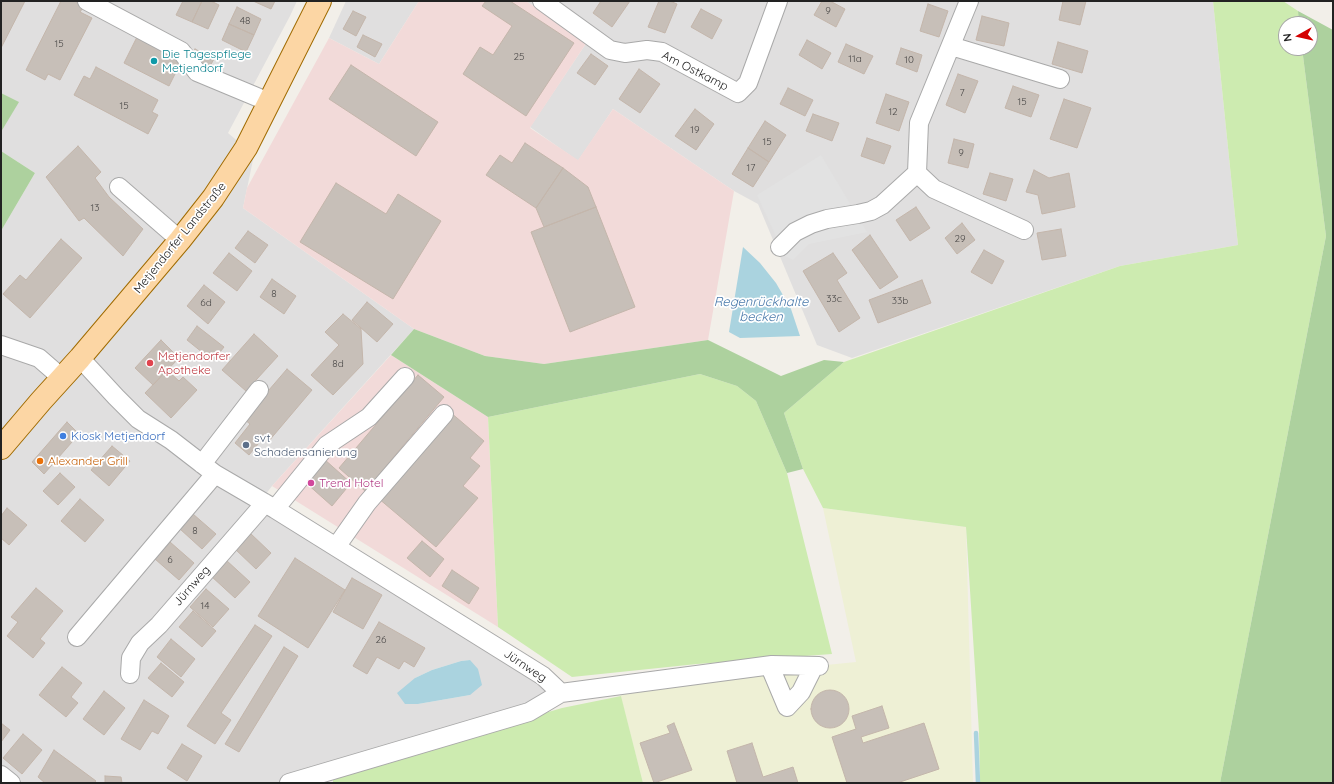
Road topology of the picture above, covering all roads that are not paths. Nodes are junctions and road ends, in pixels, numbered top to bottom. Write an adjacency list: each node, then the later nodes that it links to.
1 (87, 1): 8 (street)
2 (320, 1): 8 (main road, Metjendorfer Landstraße)
3 (542, 1): 4 (street, Am Ostkamp)
4 (778, 1)
5 (969, 1): 6 (street)
6 (951, 46): 7 (street); 9 (street)
7 (1060, 79)
8 (269, 102): 12 (main road, Metjendorfer Landstraße)
9 (917, 173): 11 (street); 13 (street)
10 (119, 187): 12 (street)
11 (1024, 230)
12 (180, 240): 15 (main road, Metjendorfer Landstraße)
13 (780, 247)
14 (1, 345): 17 (street)
15 (80, 358): 17 (main road, Metjendorfer Landstraße); 21 (street, Jürnweg)
16 (405, 377): 22 (street)
17 (62, 378): 20 (main road, Metjendorfer Landstraße)
18 (259, 390): 21 (street)
19 (444, 414): 23 (street)
20 (1, 448)
21 (209, 469): 22 (street, Jürnweg); 24 (street)
22 (270, 506): 23 (street, Jürnweg); 26 (street, Jürnweg)
23 (336, 547): 27 (street, Jürnweg)
24 (77, 637)
25 (772, 664): 25 (street); 27 (street)
26 (130, 674)
27 (561, 693): 30 (street)
28 (1, 775): 29 (street)
29 (11, 783)
30 (289, 783)

